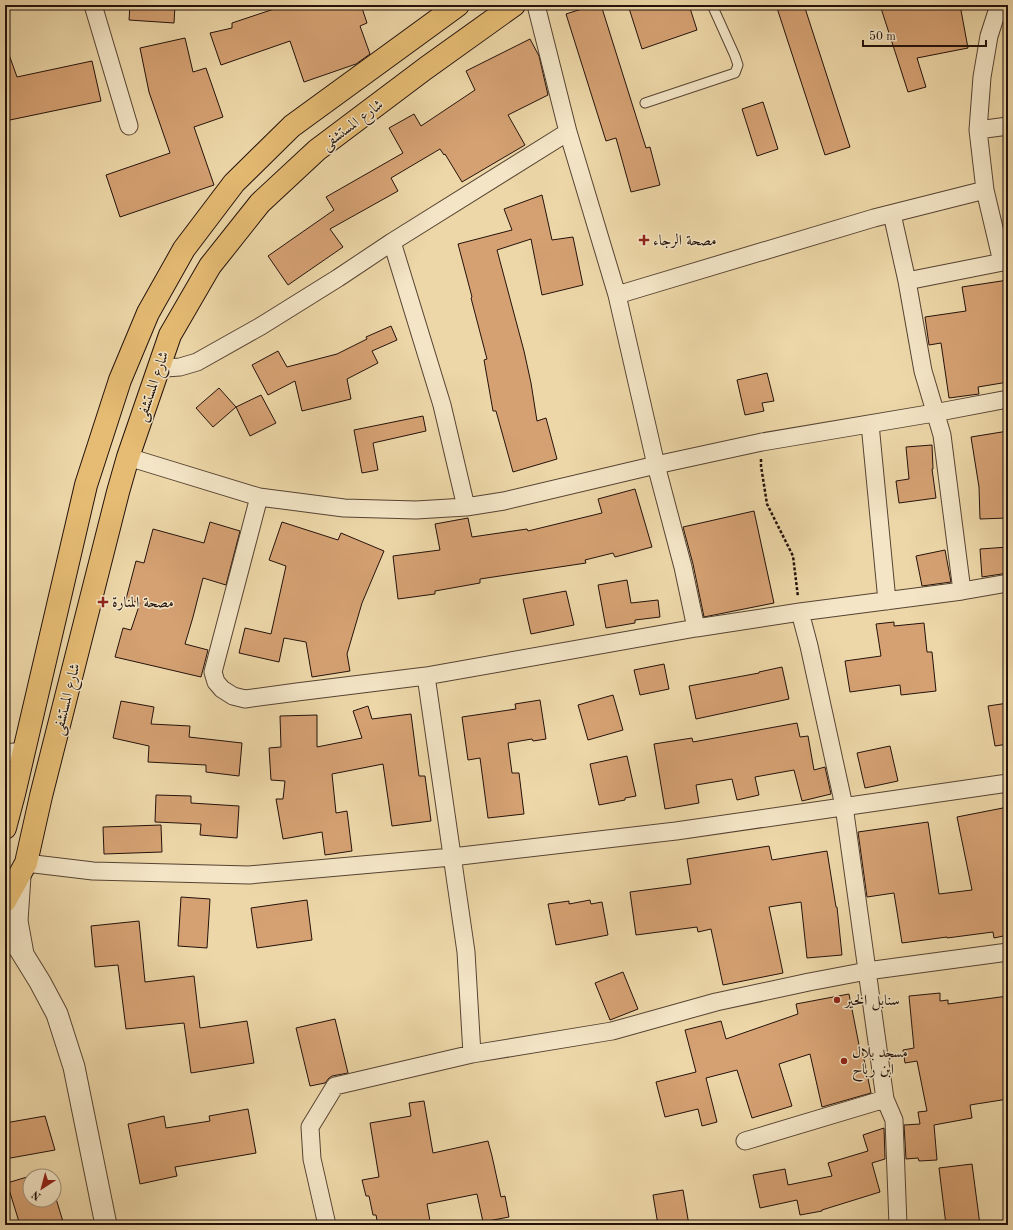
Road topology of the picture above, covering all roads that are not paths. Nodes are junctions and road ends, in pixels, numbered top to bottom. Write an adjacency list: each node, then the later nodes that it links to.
1 (93, 5): 8 (street)
2 (514, 5): 18 (main road, شارع المستشفى)
3 (536, 5): 11 (street)
4 (712, 5): 7 (lane)
5 (999, 5): 10 (street)
6 (453, 6): 32 (main road, شارع المستشفى)
7 (645, 103)
8 (129, 126)
9 (1008, 126): 10 (street)
10 (978, 130): 12 (street)
11 (568, 132): 14 (street); 17 (street)
12 (985, 190): 13 (street); 15 (street)
13 (892, 214): 16 (street); 17 (street)
14 (392, 242): 18 (street); 25 (street)
15 (1005, 261): 16 (street)
16 (907, 281): 20 (street)
17 (617, 295): 23 (street)
18 (156, 372): 22 (main road, شارع المستشفى)
19 (1008, 399): 20 (street)
20 (934, 413): 21 (street); 27 (street)
21 (870, 424): 23 (street); 28 (street)
22 (128, 457): 24 (street); 37 (main road, شارع المستشفى)
23 (656, 465): 25 (street); 30 (street)
24 (259, 497): 25 (street); 31 (street)
25 (466, 507)
26 (1008, 583): 27 (street)
27 (962, 591): 28 (street)
28 (887, 601): 29 (street)
29 (800, 612): 30 (street); 34 (street)
30 (696, 628): 31 (street)
31 (426, 676): 36 (street)
32 (15, 752): 35 (main road, شارع المستشفى)
33 (1008, 783): 34 (street)
34 (844, 806): 36 (street); 42 (street)
35 (5, 828)
36 (452, 857): 37 (street); 43 (street)
37 (23, 869): 38 (main road, شارع المستشفى); 40 (street)
38 (5, 901)
39 (5, 935): 40 (street)
40 (14, 950): 46 (street)
41 (1008, 952): 42 (street)
42 (867, 971): 43 (street); 44 (street)
43 (472, 1054): 47 (street)
44 (885, 1099): 45 (street); 48 (street)
45 (745, 1142)
46 (106, 1225)
47 (327, 1225)
48 (898, 1225)

